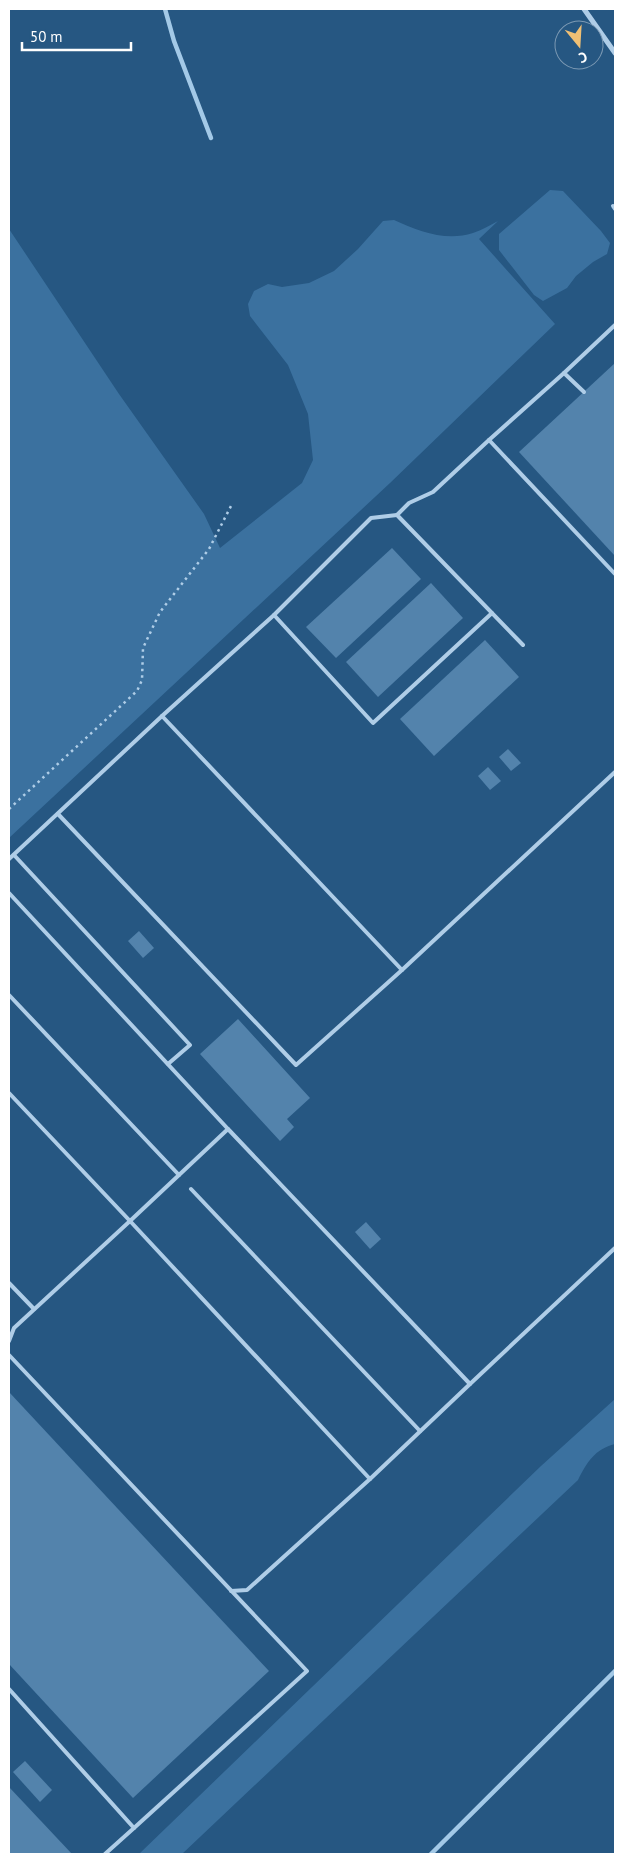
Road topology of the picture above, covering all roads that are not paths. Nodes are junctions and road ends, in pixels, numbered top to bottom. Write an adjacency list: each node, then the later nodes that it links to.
1 (584, 9): 2 (street)
2 (615, 54)
3 (615, 325): 4 (lane)
4 (564, 372): 5 (lane); 6 (lane)
5 (584, 392)
6 (489, 440): 7 (lane); 8 (lane)
7 (397, 515): 9 (lane); 10 (lane)
8 (615, 574)
9 (492, 613): 10 (lane); 11 (lane)
10 (274, 615): 12 (lane)
11 (523, 645)
12 (162, 716): 14 (lane); 18 (lane)
13 (615, 772): 18 (lane)
14 (58, 814): 15 (lane); 18 (lane)
15 (14, 855): 16 (lane); 20 (lane)
16 (9, 859)
17 (9, 894): 20 (lane)
18 (402, 970)
19 (9, 995): 23 (lane)
20 (168, 1064): 22 (lane)
21 (9, 1093): 25 (lane)
22 (228, 1129): 23 (lane); 31 (lane)
23 (179, 1175): 25 (lane)
24 (191, 1189): 32 (lane)
25 (130, 1221): 28 (lane); 33 (lane)
26 (615, 1248): 31 (lane)
27 (9, 1283): 28 (lane)
28 (34, 1309): 29 (lane)
29 (9, 1341)
30 (9, 1355): 34 (lane)
31 (470, 1384): 32 (lane)
32 (420, 1431): 33 (lane)
33 (370, 1479): 34 (lane)
34 (231, 1590): 36 (lane)
35 (9, 1689): 36 (lane)
36 (134, 1828): 37 (lane)
37 (105, 1854)

